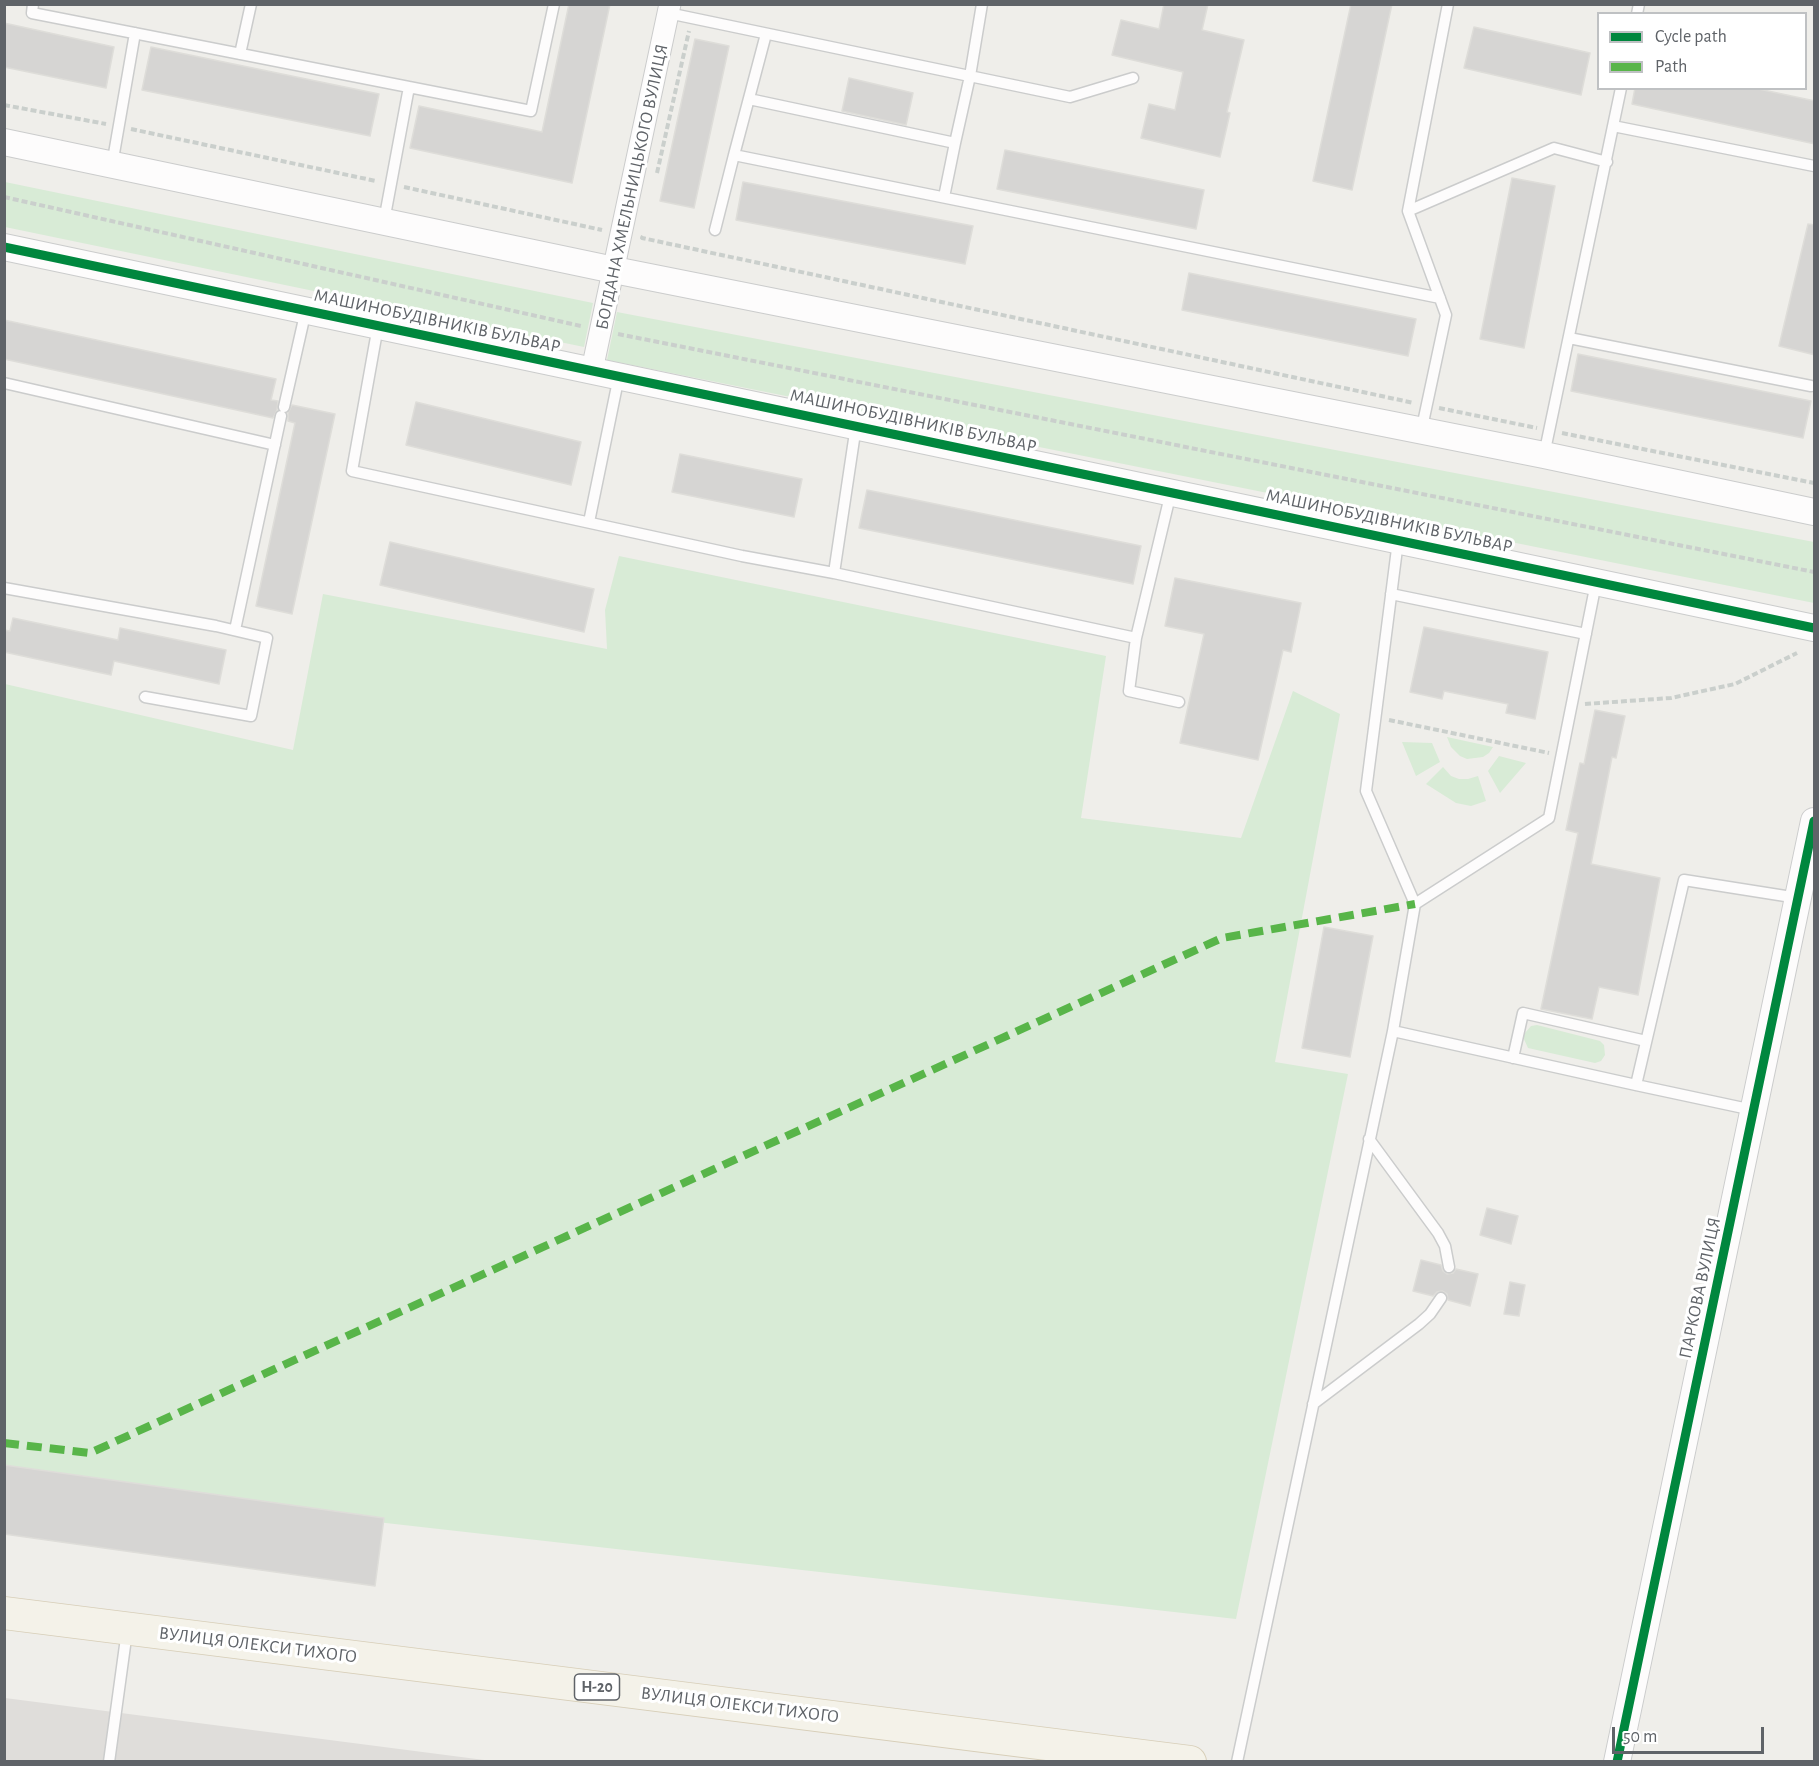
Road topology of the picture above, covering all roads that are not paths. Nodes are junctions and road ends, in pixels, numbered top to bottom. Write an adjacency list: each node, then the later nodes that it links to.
1 (33, 4): 7 (lane)
2 (251, 4): 9 (lane)
3 (554, 4): 12 (lane)
4 (982, 4): 10 (lane)
5 (1448, 4): 23 (lane)
6 (669, 9): 8 (lane); 27 (street, БОГДАНА ХМЕЛЬНИЦЬКОГО ВУЛИЦЯ)
7 (135, 33): 9 (lane); 20 (lane)
8 (766, 34): 10 (lane); 14 (lane)
9 (240, 54): 12 (lane)
10 (970, 76): 11 (lane); 17 (lane)
11 (1133, 78)
12 (409, 87): 24 (lane)
13 (1621, 90): 15 (lane)
14 (749, 99): 17 (lane); 18 (lane)
15 (1613, 126): 19 (lane); 21 (lane)
16 (4, 142): 20 (street)
17 (955, 143): 22 (lane)
18 (734, 155): 22 (lane); 25 (lane)
19 (1607, 162): 23 (lane); 31 (lane)
20 (112, 165): 24 (street)
21 (1815, 166)
22 (944, 197): 28 (lane)
23 (1408, 211): 28 (lane)
24 (384, 222): 27 (street)
25 (715, 230)
26 (4, 247): 29 (street, МАШИНОБУДІВНИКІВ БУЛЬВАР)
27 (614, 270): 32 (street, БОГДАНА ХМЕЛЬНИЦЬКОГО ВУЛИЦЯ); 37 (street)
28 (1440, 298): 37 (lane)
29 (306, 310): 30 (street, МАШИНОБУДІВНИКІВ БУЛЬВАР); 38 (lane)
30 (378, 325): 32 (street, МАШИНОБУДІВНИКІВ БУЛЬВАР); 42 (lane)
31 (1569, 338): 35 (lane); 39 (lane)
32 (592, 370): 33 (street, МАШИНОБУДІВНИКІВ БУЛЬВАР)
33 (619, 376): 36 (street, МАШИНОБУДІВНИКІВ БУЛЬВАР); 42 (lane)
34 (4, 383): 38 (lane)
35 (1811, 387)
36 (856, 426): 40 (street, МАШИНОБУДІВНИКІВ БУЛЬВАР); 44 (lane)
37 (1420, 432): 39 (street)
38 (275, 445): 49 (lane)
39 (1544, 455): 41 (street)
40 (1171, 492): 43 (street, МАШИНОБУДІВНИКІВ БУЛЬВАР); 51 (lane)
41 (1815, 512)
42 (589, 522): 44 (lane)
43 (1398, 540): 45 (street, МАШИНОБУДІВНИКІВ БУЛЬВАР); 47 (lane)
44 (834, 573): 51 (lane)
45 (1597, 580): 48 (street, МАШИНОБУДІВНИКІВ БУЛЬВАР); 50 (lane)
46 (4, 588): 49 (lane)
47 (1391, 594): 50 (lane); 56 (lane)
48 (1815, 628)
49 (235, 630): 52 (lane)
50 (1586, 634): 56 (lane)
51 (1136, 638): 53 (lane)
52 (145, 697)
53 (1179, 702)
54 (1815, 821): 55 (street, ПАРКОВА ВУЛИЦЯ)
55 (1798, 898): 58 (lane); 61 (street, ПАРКОВА ВУЛИЦЯ)
56 (1415, 904): 57 (lane)
57 (1392, 1031): 59 (lane); 62 (lane)
58 (1646, 1041): 59 (lane); 60 (lane)
59 (1512, 1058): 60 (lane)
60 (1636, 1085): 61 (lane)
61 (1754, 1110): 71 (street, ПАРКОВА ВУЛИЦЯ)
62 (1369, 1139): 63 (lane); 65 (lane)
63 (1449, 1267)
64 (1441, 1298): 65 (lane)
65 (1313, 1404): 70 (lane)
66 (4, 1613): 67 (main road, ВУЛИЦЯ ОЛЕКСИ ТИХОГО / Н-20)
67 (127, 1629): 68 (lane); 69 (main road, ВУЛИЦЯ ОЛЕКСИ ТИХОГО / Н-20)
68 (109, 1761)
69 (1178, 1761)
70 (1237, 1761)
71 (1617, 1761)

